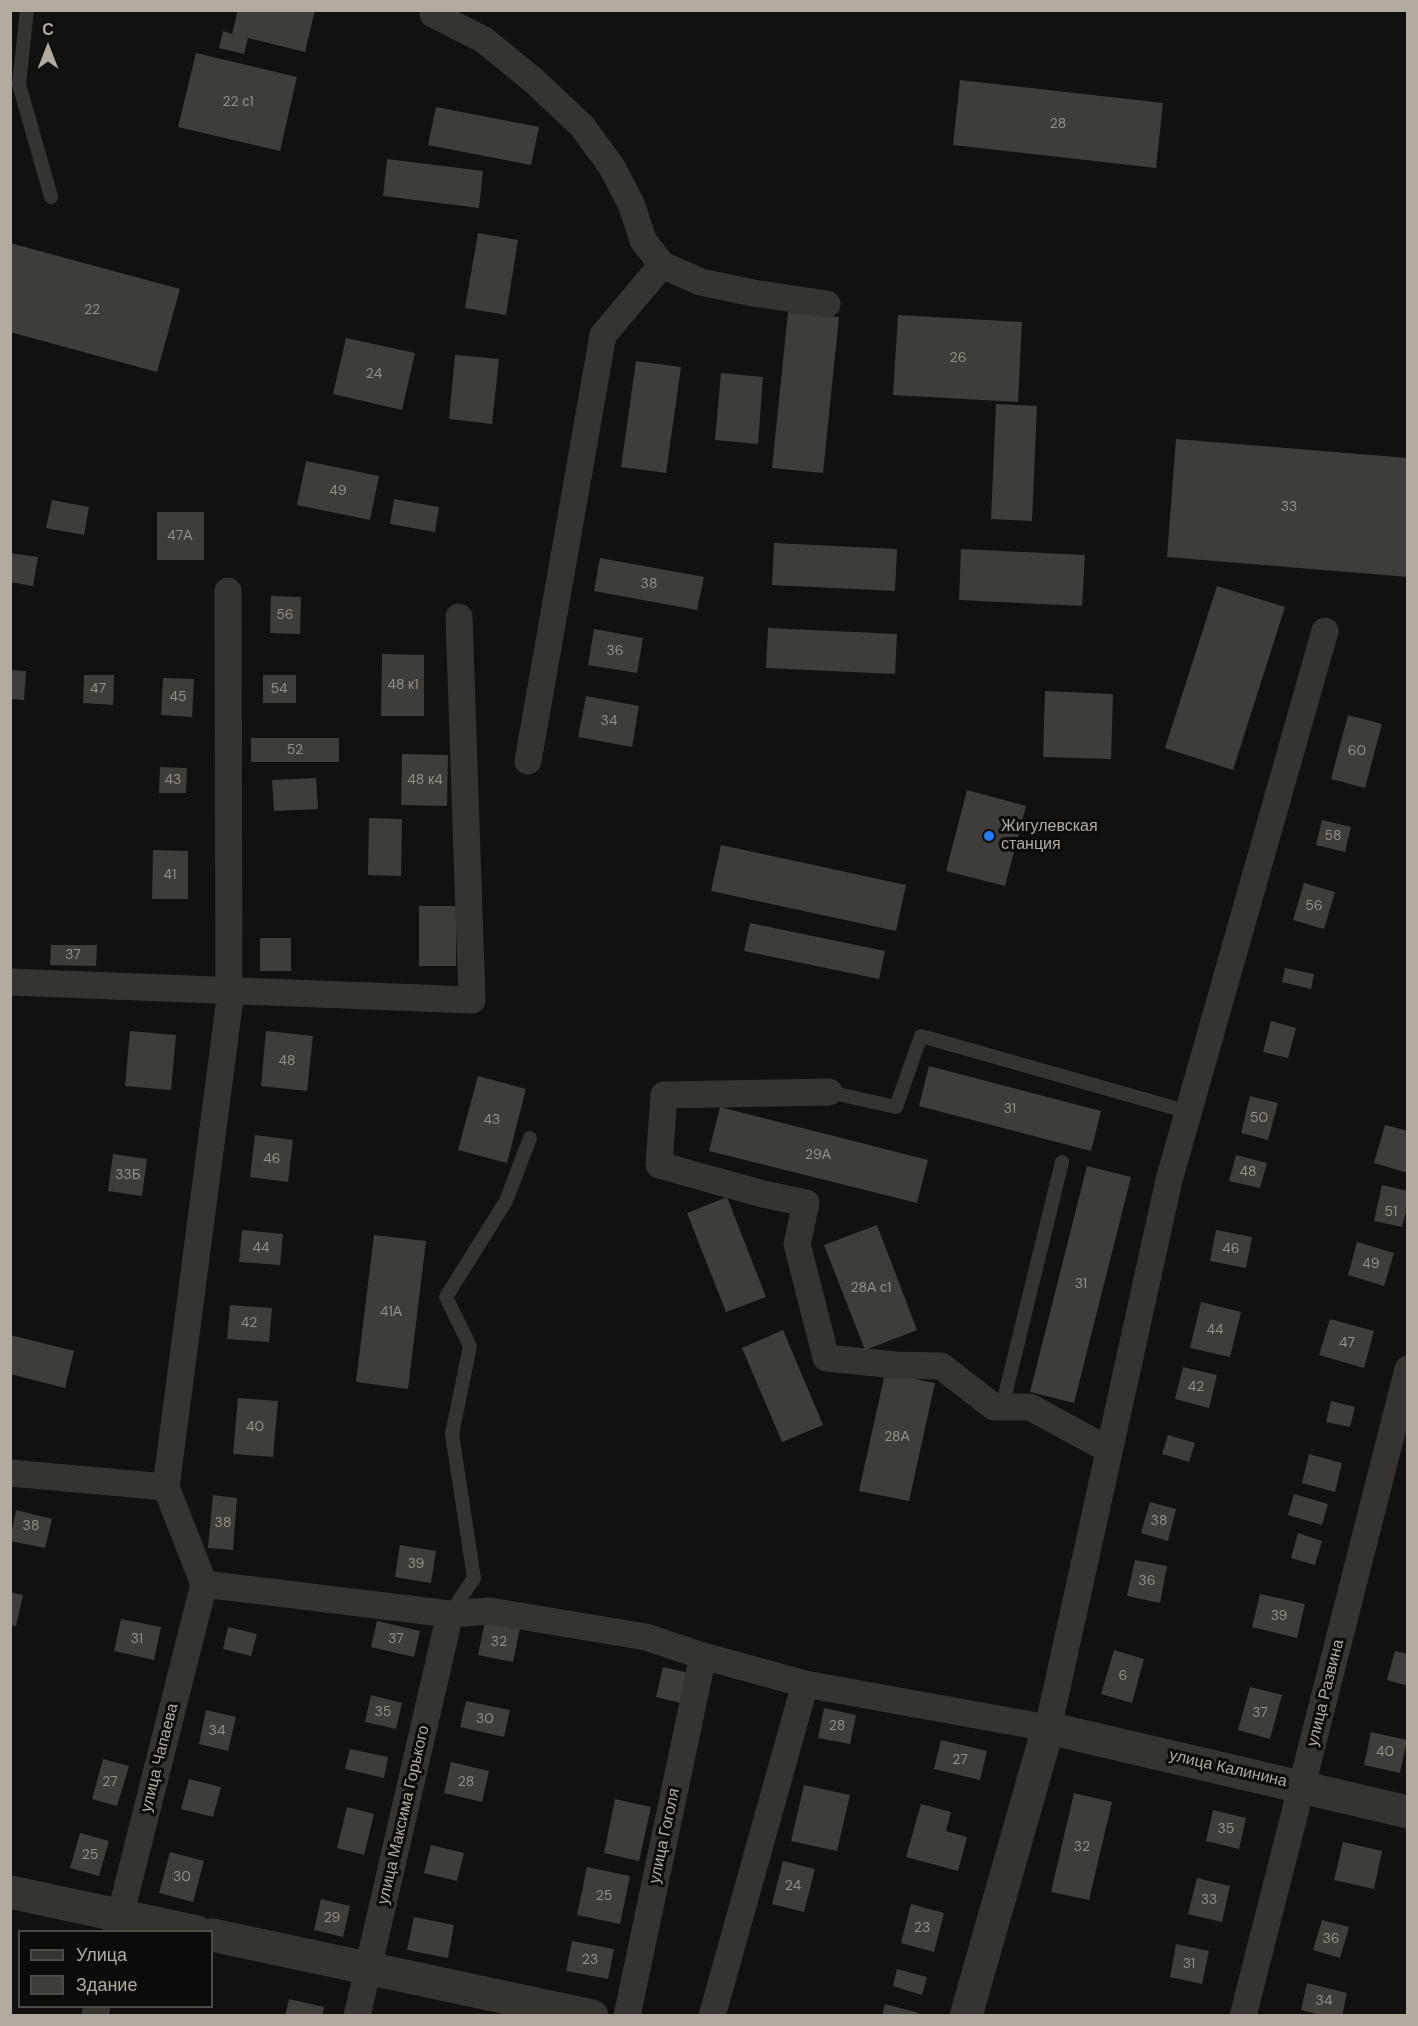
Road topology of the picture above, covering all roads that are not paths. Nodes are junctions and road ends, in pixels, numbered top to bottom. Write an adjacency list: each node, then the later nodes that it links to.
1 (27, 10): 3 (lane)
2 (436, 12): 4 (street)
3 (51, 197)
4 (662, 265): 5 (street); 9 (street)
5 (827, 304)
6 (228, 591): 11 (street)
7 (459, 617): 11 (street)
8 (1325, 631): 13 (street)
9 (528, 760)
10 (10, 982): 11 (street)
11 (229, 990): 20 (street)
12 (829, 1092): 13 (lane); 17 (street)
13 (1189, 1112): 18 (street)
14 (530, 1138): 22 (lane)
15 (1062, 1162): 17 (lane)
16 (1407, 1369): 26 (street, улица Развина)
17 (1002, 1407): 18 (street)
18 (1109, 1450): 25 (street)
19 (10, 1473): 20 (street)
20 (166, 1487): 21 (street)
21 (204, 1584): 22 (street); 29 (street, улица Чапаева)
22 (450, 1614): 23 (street); 32 (street, улица Максима Горького)
23 (703, 1656): 24 (street); 35 (street, улица Гоголя)
24 (805, 1684): 25 (street); 36 (street)
25 (1048, 1728): 26 (street, улица Калинина); 37 (street)
26 (1303, 1786): 27 (street, улица Калинина); 38 (street, улица Развина)
27 (1407, 1812)
28 (10, 1892): 29 (street)
29 (118, 1923): 30 (street)
30 (179, 1930)
31 (213, 1935): 32 (street)
32 (369, 1968): 33 (street, улица Максима Горького); 34 (street)
33 (357, 2016)
34 (592, 2016)
35 (627, 2016)
36 (712, 2016)
37 (966, 2016)
38 (1243, 2016)

